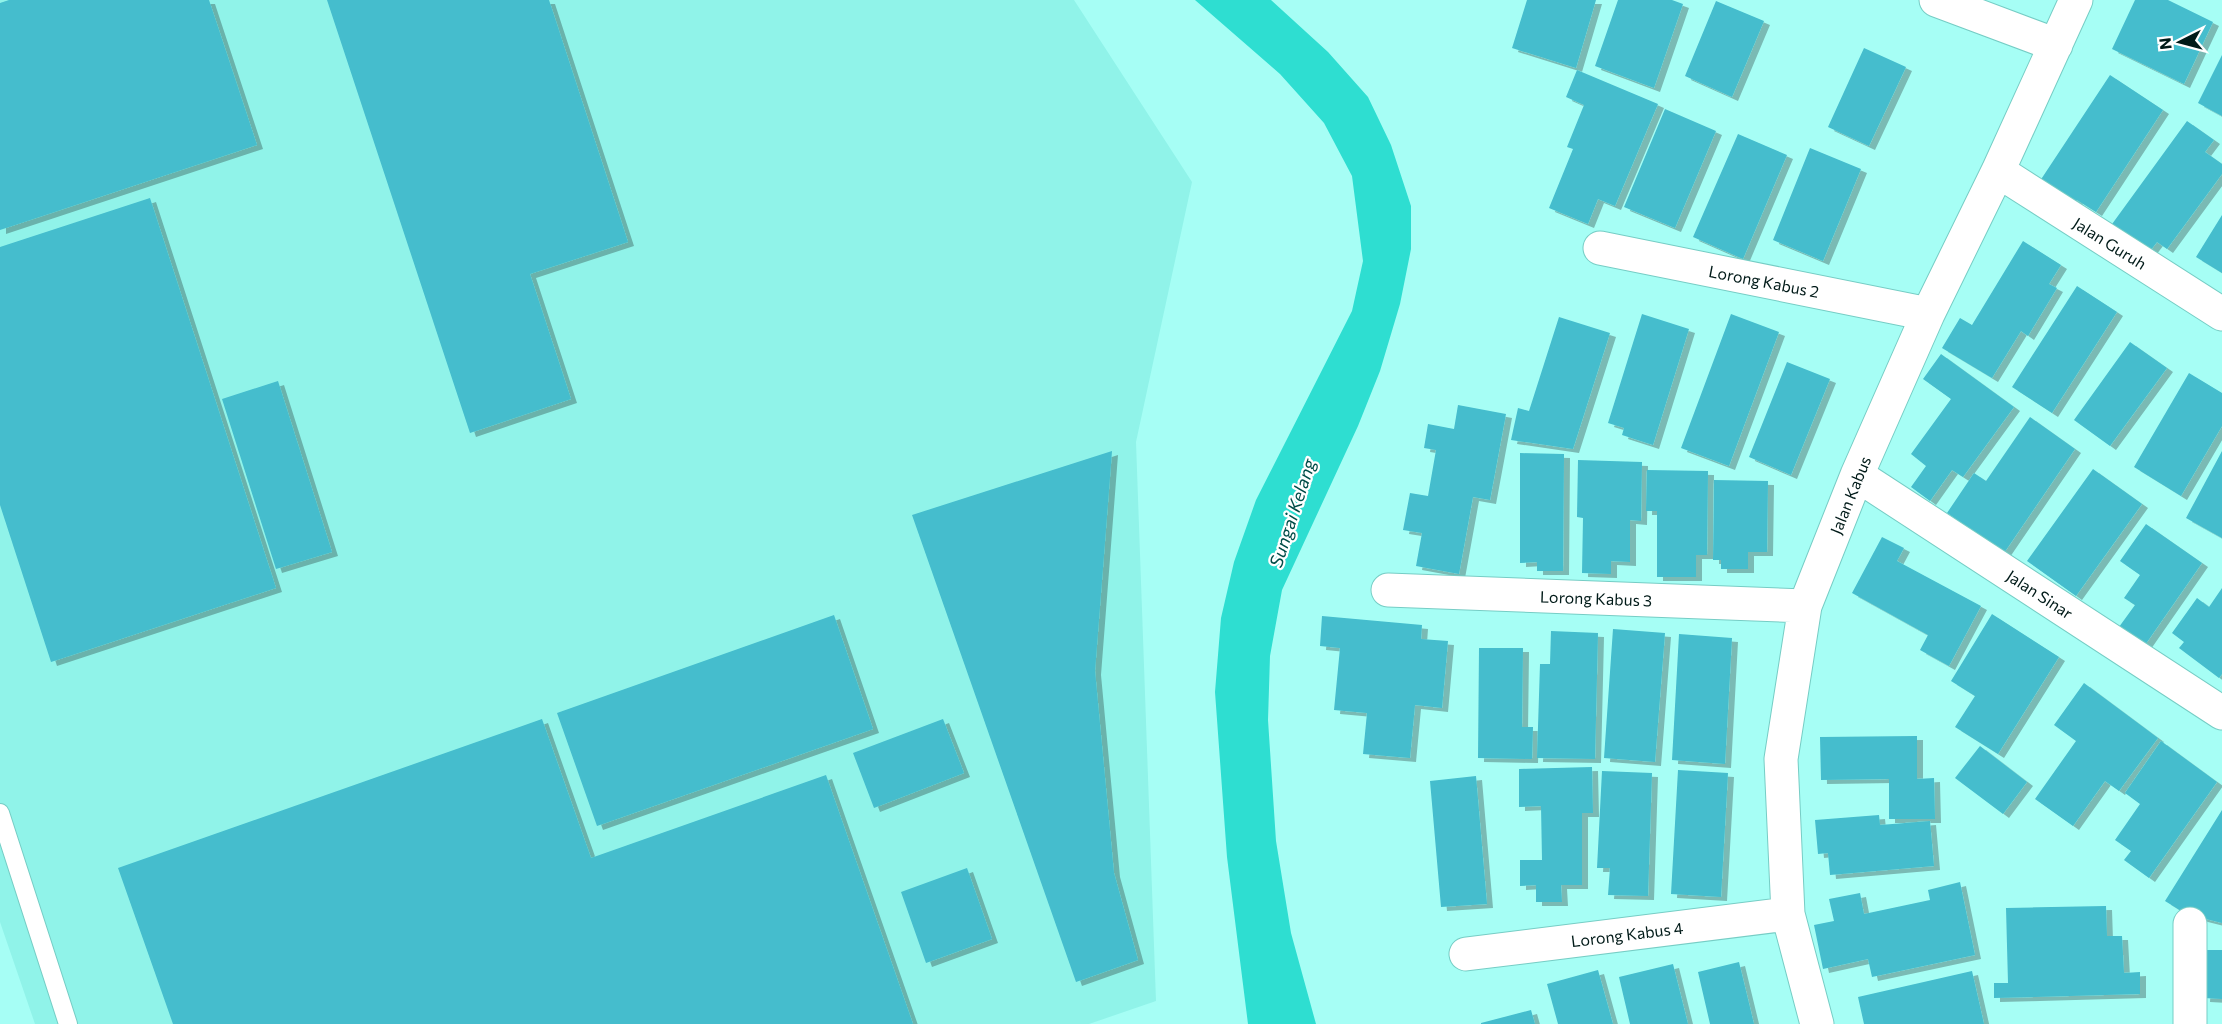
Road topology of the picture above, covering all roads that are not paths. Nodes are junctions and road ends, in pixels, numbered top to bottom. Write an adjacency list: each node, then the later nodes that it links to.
1 (1936, 0): 3 (street)
2 (2076, 0): 3 (street, Jalan Kabus)
3 (2056, 45): 4 (street, Jalan Kabus)
4 (1998, 171): 6 (street, Jalan Kabus); 7 (street, Jalan Guruh)
5 (1600, 248): 6 (street, Lorong Kabus 2)
6 (1928, 314): 8 (street, Jalan Kabus)
7 (2222, 314)
8 (1857, 475): 10 (street, Jalan Kabus); 11 (street, Jalan Sinar)
9 (1388, 590): 10 (street, Lorong Kabus 3)
10 (1805, 606): 13 (street, Jalan Kabus)
11 (2222, 713)
12 (0, 813): 16 (lane)
13 (1788, 914): 15 (street, Lorong Kabus 4); 17 (street, Jalan Kabus)
14 (2190, 924): 18 (street)
15 (1466, 954)
16 (68, 1024)
17 (1817, 1024)
18 (2190, 1024)

